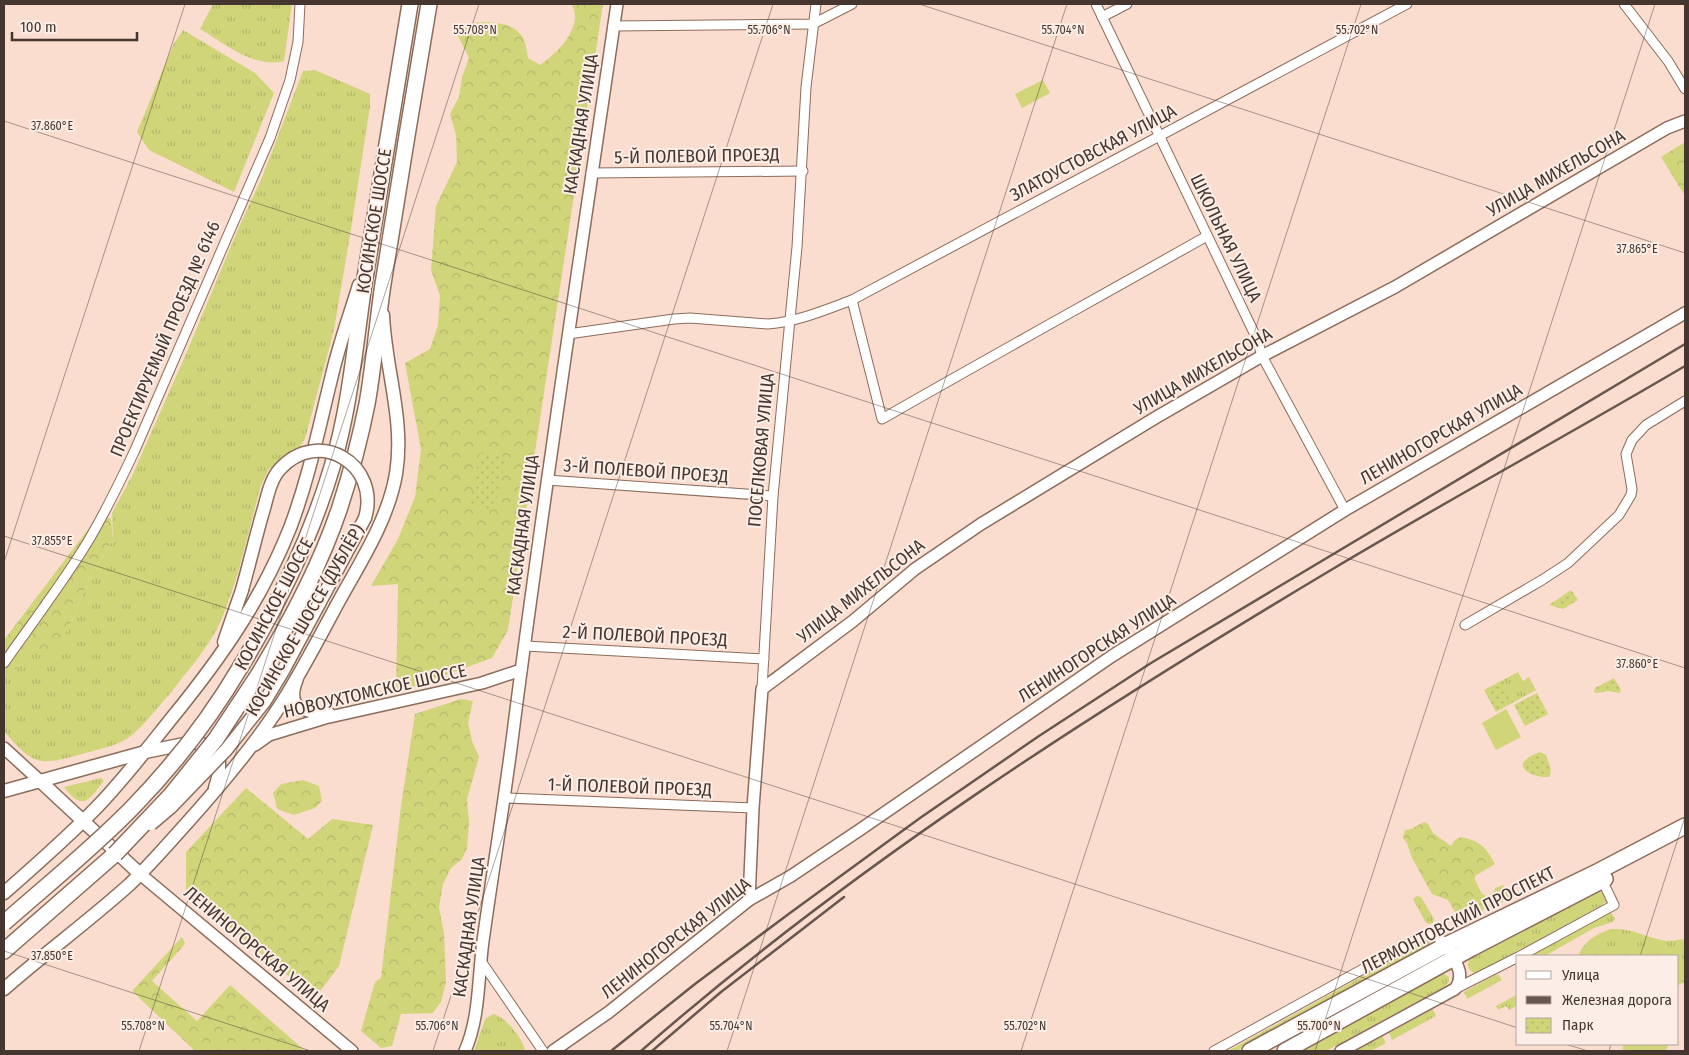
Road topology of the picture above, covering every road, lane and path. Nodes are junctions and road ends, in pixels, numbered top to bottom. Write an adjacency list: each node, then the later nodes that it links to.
1 (300, 4): 35 (street, ПРОЕКТИРУЕМЫЙ ПРОЕЗД № 6146)
2 (410, 4): 19 (main road, КОСИНСКОЕ ШОССЕ)
3 (429, 4): 21 (main road, КОСИНСКОЕ ШОССЕ)
4 (616, 4): 13 (street, КАСКАДНАЯ УЛИЦА)
5 (816, 4): 12 (street, ПОСЕЛКОВАЯ УЛИЦА)
6 (852, 4): 12 (street)
7 (1096, 4): 11 (street, ШКОЛЬНАЯ УЛИЦА)
8 (1127, 4): 11 (street)
9 (1408, 4): 16 (street, ЗЛАТОУСТОВСКАЯ УЛИЦА)
10 (1624, 4): 14 (street)
11 (1102, 17): 16 (street, ШКОЛЬНАЯ УЛИЦА)
12 (813, 24): 13 (street); 17 (street, ПОСЕЛКОВАЯ УЛИЦА)
13 (613, 26): 18 (street, КАСКАДНАЯ УЛИЦА)
14 (1685, 88)
15 (1685, 122): 26 (street, УЛИЦА МИХЕЛЬСОНА)
16 (1158, 136): 20 (street, ШКОЛЬНАЯ УЛИЦА); 22 (street, ЗЛАТОУСТОВСКАЯ УЛИЦА)
17 (803, 171): 18 (street, 5-Й ПОЛЕВОЙ ПРОЕЗД); 24 (street, ПОСЕЛКОВАЯ УЛИЦА)
18 (591, 173): 25 (street, КАСКАДНАЯ УЛИЦА)
19 (373, 231): 34 (main road); 56 (main road, КОСИНСКОЕ ШОССЕ, bridge)
20 (1207, 236): 22 (street); 26 (street, ШКОЛЬНАЯ УЛИЦА)
21 (383, 285): 36 (main road, КОСИНСКОЕ ШОССЕ (ДУБЛЁР)); 51 (main road, КОСИНСКОЕ ШОССЕ, bridge)
22 (852, 300): 24 (street, ЗЛАТОУСТОВСКАЯ УЛИЦА)
23 (1685, 313): 30 (street, ЛЕНИНОГОРСКАЯ УЛИЦА)
24 (790, 321): 25 (street, ЗЛАТОУСТОВСКАЯ УЛИЦА); 29 (street, ПОСЕЛКОВАЯ УЛИЦА)
25 (568, 334): 28 (street, КАСКАДНАЯ УЛИЦА)
26 (1262, 356): 30 (street, ШКОЛЬНАЯ УЛИЦА); 38 (street, УЛИЦА МИХЕЛЬСОНА)
27 (1685, 401): 31 (street)
28 (547, 480): 29 (street, 3-Й ПОЛЕВОЙ ПРОЕЗД); 32 (street, КАСКАДНАЯ УЛИЦА)
29 (773, 496): 33 (street, ПОСЕЛКОВАЯ УЛИЦА)
30 (1345, 510): 55 (street, ЛЕНИНОГОРСКАЯ УЛИЦА)
31 (1465, 625)
32 (525, 646): 33 (street, 2-Й ПОЛЕВОЙ ПРОЕЗД); 37 (street, КАСКАДНАЯ УЛИЦА)
33 (764, 659): 38 (street, ПОСЕЛКОВАЯ УЛИЦА)
34 (217, 660): 41 (main road); 51 (main road, bridge)
35 (4, 663)
36 (302, 668): 39 (street); 42 (main road, КОСИНСКОЕ ШОССЕ (ДУБЛЁР))
37 (521, 670): 39 (street, НОВОУХТОМСКОЕ ШОССЕ); 46 (street, КАСКАДНАЯ УЛИЦА)
38 (762, 689): 47 (street, ПОСЕЛКОВАЯ УЛИЦА)
39 (339, 715): 42 (street, НОВОУХТОМСКОЕ ШОССЕ)
40 (4, 748): 43 (street)
41 (145, 752): 43 (main road); 45 (main road); 48 (main road)
42 (243, 756): 45 (main road, КОСИНСКОЕ ШОССЕ (ДУБЛЁР))
43 (39, 780): 44 (main road); 48 (main road)
44 (4, 791)
45 (213, 792): 52 (main road, КОСИНСКОЕ ШОССЕ (ДУБЛЁР))
46 (505, 798): 47 (street, 1-Й ПОЛЕВОЙ ПРОЕЗД); 62 (street, КАСКАДНАЯ УЛИЦА)
47 (753, 808): 55 (street, ПОСЕЛКОВАЯ УЛИЦА)
48 (84, 820): 52 (main road); 54 (main road)
49 (1685, 826): 57 (main road, ЛЕРМОНТОВСКИЙ ПРОСПЕКТ)
50 (1685, 836): 53 (main road, ЛЕРМОНТОВСКИЙ ПРОСПЕКТ)
51 (115, 854): 58 (main road, КОСИНСКОЕ ШОССЕ)
52 (140, 874): 63 (main road, КОСИНСКОЕ ШОССЕ (ДУБЛЁР)); 65 (street, ЛЕНИНОГОРСКАЯ УЛИЦА)
53 (1602, 880): 59 (street); 60 (main road, ЛЕРМОНТОВСКИЙ ПРОСПЕКТ)
54 (4, 893)
55 (749, 900): 68 (street, ЛЕНИНОГОРСКАЯ УЛИЦА)
56 (4, 923)
57 (1446, 945): 60 (street); 69 (street); 70 (main road, ЛЕРМОНТОВСКИЙ ПРОСПЕКТ)
58 (4, 951)
59 (1523, 955)
60 (1453, 958): 64 (street); 71 (main road, ЛЕРМОНТОВСКИЙ ПРОСПЕКТ)
61 (1516, 958): 64 (street)
62 (481, 961): 66 (street, КАСКАДНАЯ УЛИЦА); 67 (street)
63 (6, 987)
64 (1454, 989): 72 (street)
65 (352, 1051)
66 (465, 1051)
67 (543, 1051)
68 (553, 1051)
69 (1214, 1051)
70 (1250, 1051)
71 (1285, 1051)
72 (1341, 1051)

